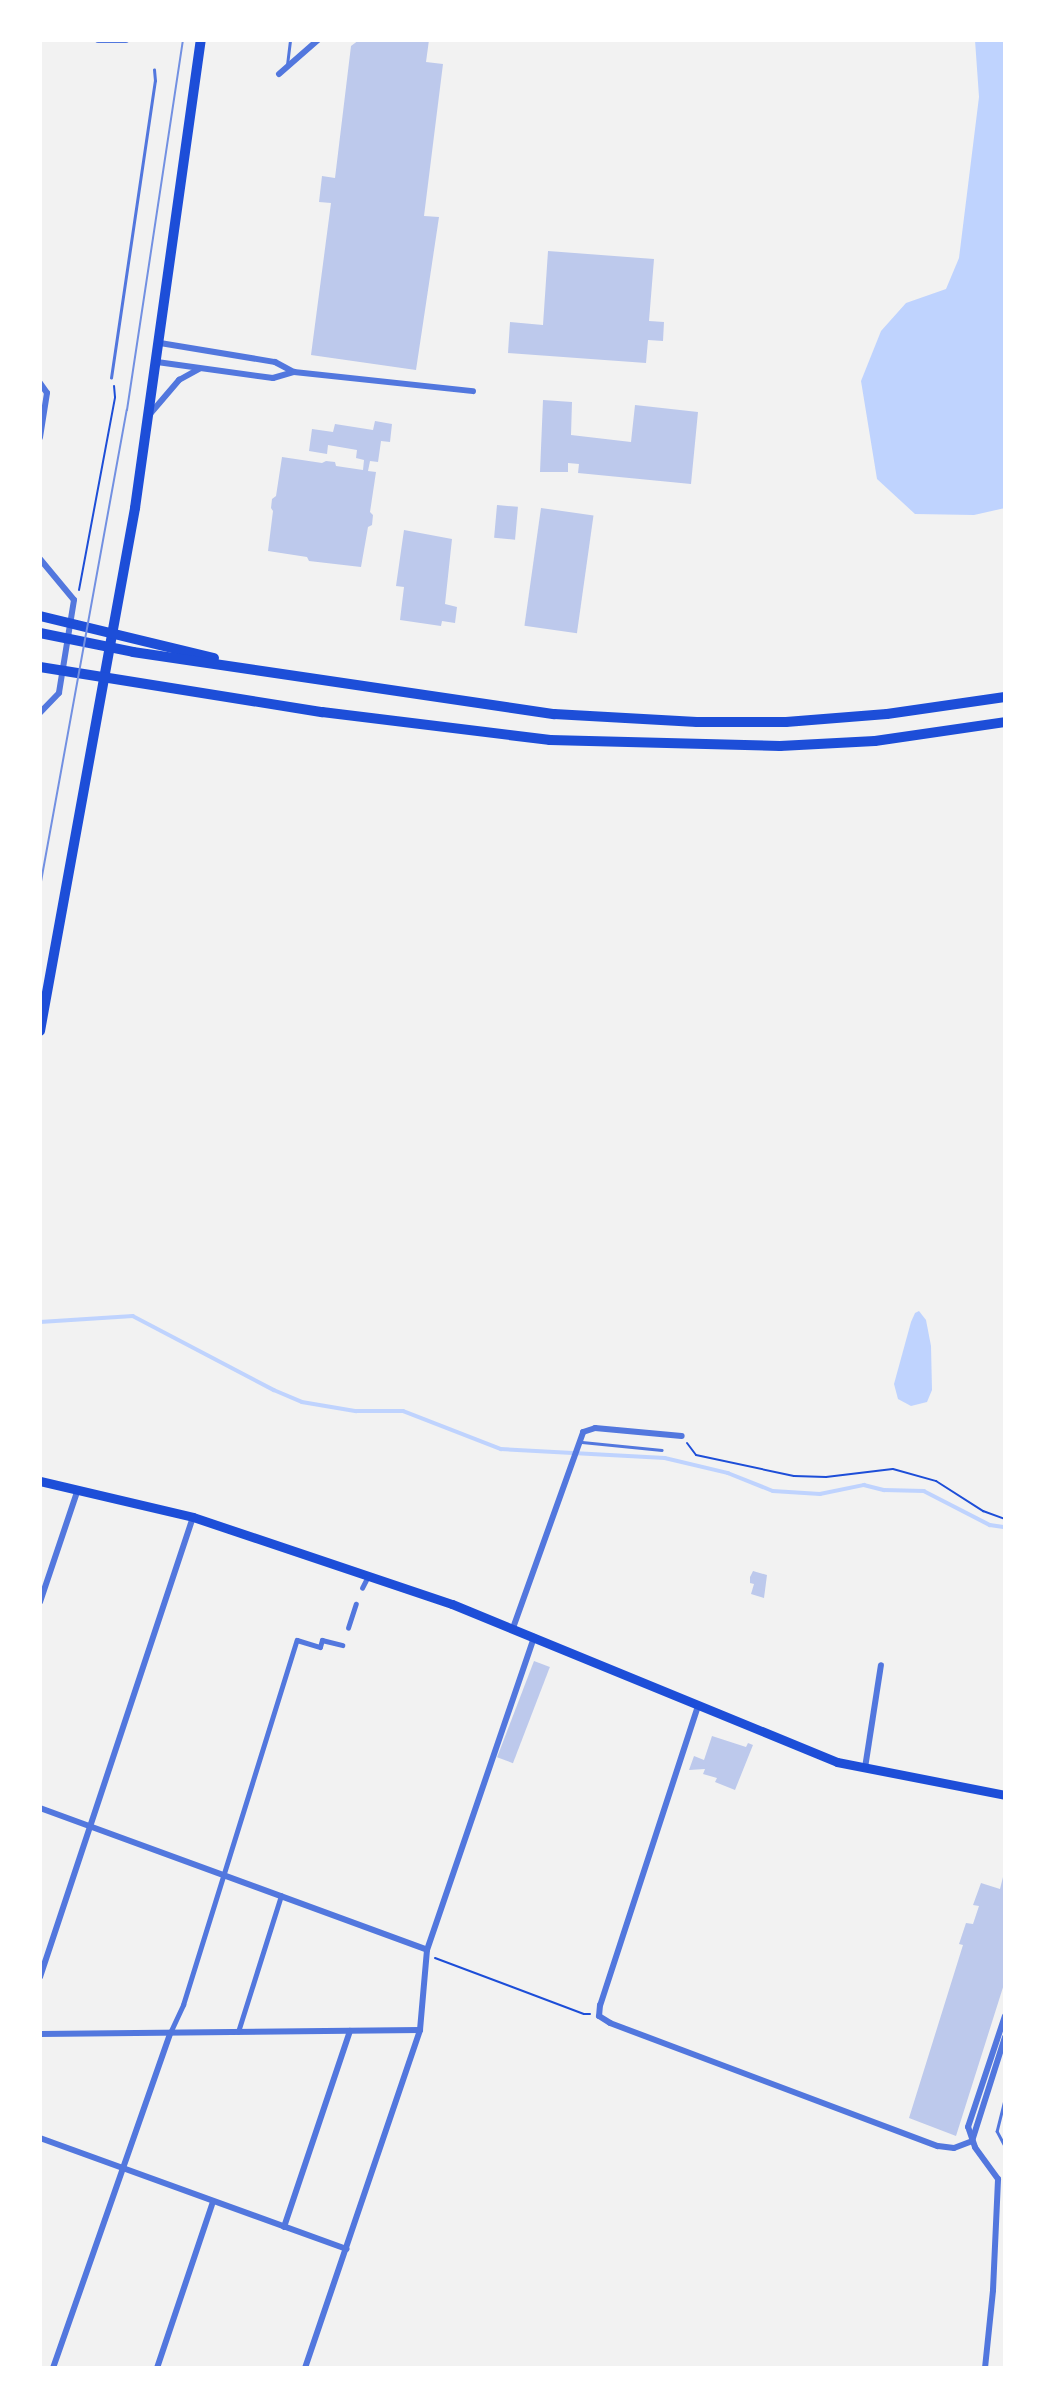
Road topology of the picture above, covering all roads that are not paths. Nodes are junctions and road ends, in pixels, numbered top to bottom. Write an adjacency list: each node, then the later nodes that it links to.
1 (98, 40): 2 (street)
2 (126, 40)
3 (201, 40): 9 (main road)
4 (290, 40): 6 (lane)
5 (318, 40): 6 (street)
6 (287, 67): 8 (street)
7 (154, 71): 13 (lane)
8 (279, 74)
9 (160, 343): 10 (main road); 12 (street)
10 (157, 362): 11 (street); 16 (main road)
11 (200, 369): 12 (street); 16 (street)
12 (294, 372): 15 (street)
13 (111, 378)
14 (40, 383): 17 (street)
15 (473, 391)
16 (150, 414): 28 (main road)
17 (40, 437)
18 (40, 559): 26 (street)
19 (40, 610): 21 (highway)
20 (40, 616): 21 (highway)
21 (62, 620): 24 (highway)
22 (40, 633): 24 (highway)
23 (40, 668): 27 (highway)
24 (258, 668): 25 (highway)
25 (1005, 697)
26 (40, 713)
27 (1005, 722)
28 (40, 1031)
29 (681, 1436): 30 (street)
30 (578, 1442): 31 (lane); 40 (street)
31 (662, 1450)
32 (40, 1481): 33 (main road)
33 (78, 1489): 34 (main road); 37 (street)
34 (193, 1517): 35 (main road); 48 (street)
35 (368, 1575): 36 (street); 40 (main road)
36 (362, 1588)
37 (40, 1602)
38 (356, 1604): 39 (street)
39 (348, 1628)
40 (513, 1628): 41 (main road)
41 (534, 1637): 44 (main road); 51 (street)
42 (342, 1645): 49 (street)
43 (881, 1665): 45 (street)
44 (698, 1706): 45 (main road); 62 (street)
45 (865, 1768): 46 (main road)
46 (1005, 1796)
47 (40, 1808): 48 (street)
48 (91, 1825): 49 (street); 52 (street)
49 (223, 1874): 50 (street); 57 (street)
50 (281, 1895): 51 (street); 56 (street)
51 (427, 1950): 55 (street)
52 (40, 1977)
53 (1005, 2016): 62 (street)
54 (350, 2031): 55 (street); 56 (street); 66 (street)
55 (420, 2031): 67 (street)
56 (238, 2032): 57 (street)
57 (170, 2033): 58 (street); 64 (street)
58 (40, 2034)
59 (1005, 2037): 62 (street)
60 (1005, 2100): 63 (lane)
61 (40, 2138): 64 (street)
62 (972, 2141): 71 (street)
63 (1005, 2146)
64 (122, 2168): 65 (street); 68 (street)
65 (213, 2202): 66 (street); 69 (street)
66 (284, 2227): 67 (street)
67 (346, 2249): 70 (street)
68 (52, 2368)
69 (158, 2368)
70 (305, 2368)
71 (985, 2368)

